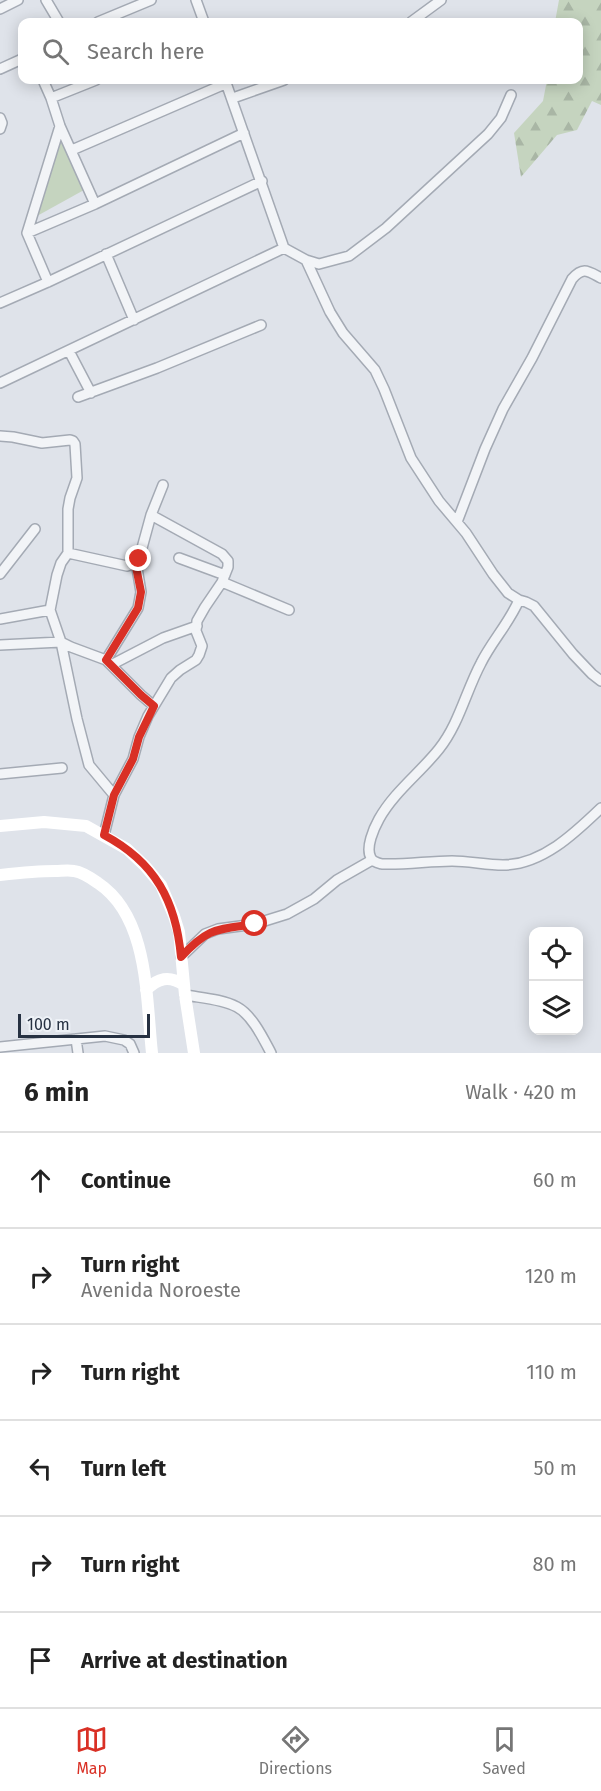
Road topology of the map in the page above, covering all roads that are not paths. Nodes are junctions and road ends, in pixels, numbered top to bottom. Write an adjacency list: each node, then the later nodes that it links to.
1 (18, 0): 6 (street)
2 (46, 0): 7 (street)
3 (151, 0): 8 (street)
4 (196, 0): 9 (street)
5 (441, 0): 10 (street)
6 (0, 9)
7 (56, 18)
8 (108, 18)
9 (203, 18)
10 (416, 18)
11 (18, 61): 12 (street)
12 (0, 69)
13 (45, 84): 19 (street)
14 (86, 84): 19 (street)
15 (219, 84): 23 (street)
16 (227, 84): 20 (street)
17 (273, 84): 20 (street)
18 (512, 95): 29 (street)
19 (51, 98): 21 (street)
20 (233, 98): 22 (street)
21 (60, 126): 23 (street); 26 (street)
22 (244, 133): 24 (street); 25 (street)
23 (72, 150): 25 (street)
24 (262, 181): 27 (street); 28 (street)
25 (95, 204): 26 (street)
26 (27, 233): 31 (street)
27 (284, 248): 29 (street); 33 (street)
28 (106, 254): 31 (street); 33 (street)
29 (306, 260): 42 (street)
30 (601, 278): 42 (street)
31 (48, 282): 32 (street)
32 (0, 303)
33 (134, 320): 35 (street)
34 (261, 325): 37 (street)
35 (69, 351): 36 (street); 37 (street)
36 (0, 383)
37 (91, 393): 38 (street)
38 (78, 397)
39 (0, 436): 44 (street)
40 (163, 484): 41 (street)
41 (151, 514): 46 (street); 48 (street)
42 (457, 522): 49 (street)
43 (35, 529): 47 (street)
44 (68, 553): 46 (street); 50 (street)
45 (179, 558): 48 (street)
46 (135, 562): 56 (street)
47 (0, 574)
48 (224, 579): 51 (street); 53 (street)
49 (519, 600): 57 (street); 65 (street)
50 (50, 610): 52 (street); 54 (street)
51 (289, 610)
52 (0, 619)
53 (196, 626): 56 (street); 58 (street)
54 (61, 642): 55 (street); 56 (street); 61 (street)
55 (0, 645)
56 (108, 663): 58 (street)
57 (601, 681)
58 (154, 706): 61 (street)
59 (62, 768): 60 (street)
60 (0, 774)
61 (114, 795): 64 (street)
62 (601, 808): 65 (street)
63 (0, 826): 64 (street)
64 (104, 835): 67 (street)
65 (372, 860): 67 (street)
66 (0, 875): 68 (street)
67 (181, 957): 69 (street)
68 (146, 990): 69 (street); 75 (street)
69 (184, 990): 76 (street); 77 (street)
70 (76, 1040): 72 (street); 73 (street); 74 (street)
71 (0, 1047): 72 (street)
72 (27, 1049)
73 (78, 1053)
74 (134, 1053)
75 (152, 1053)
76 (194, 1053)
77 (271, 1053)

